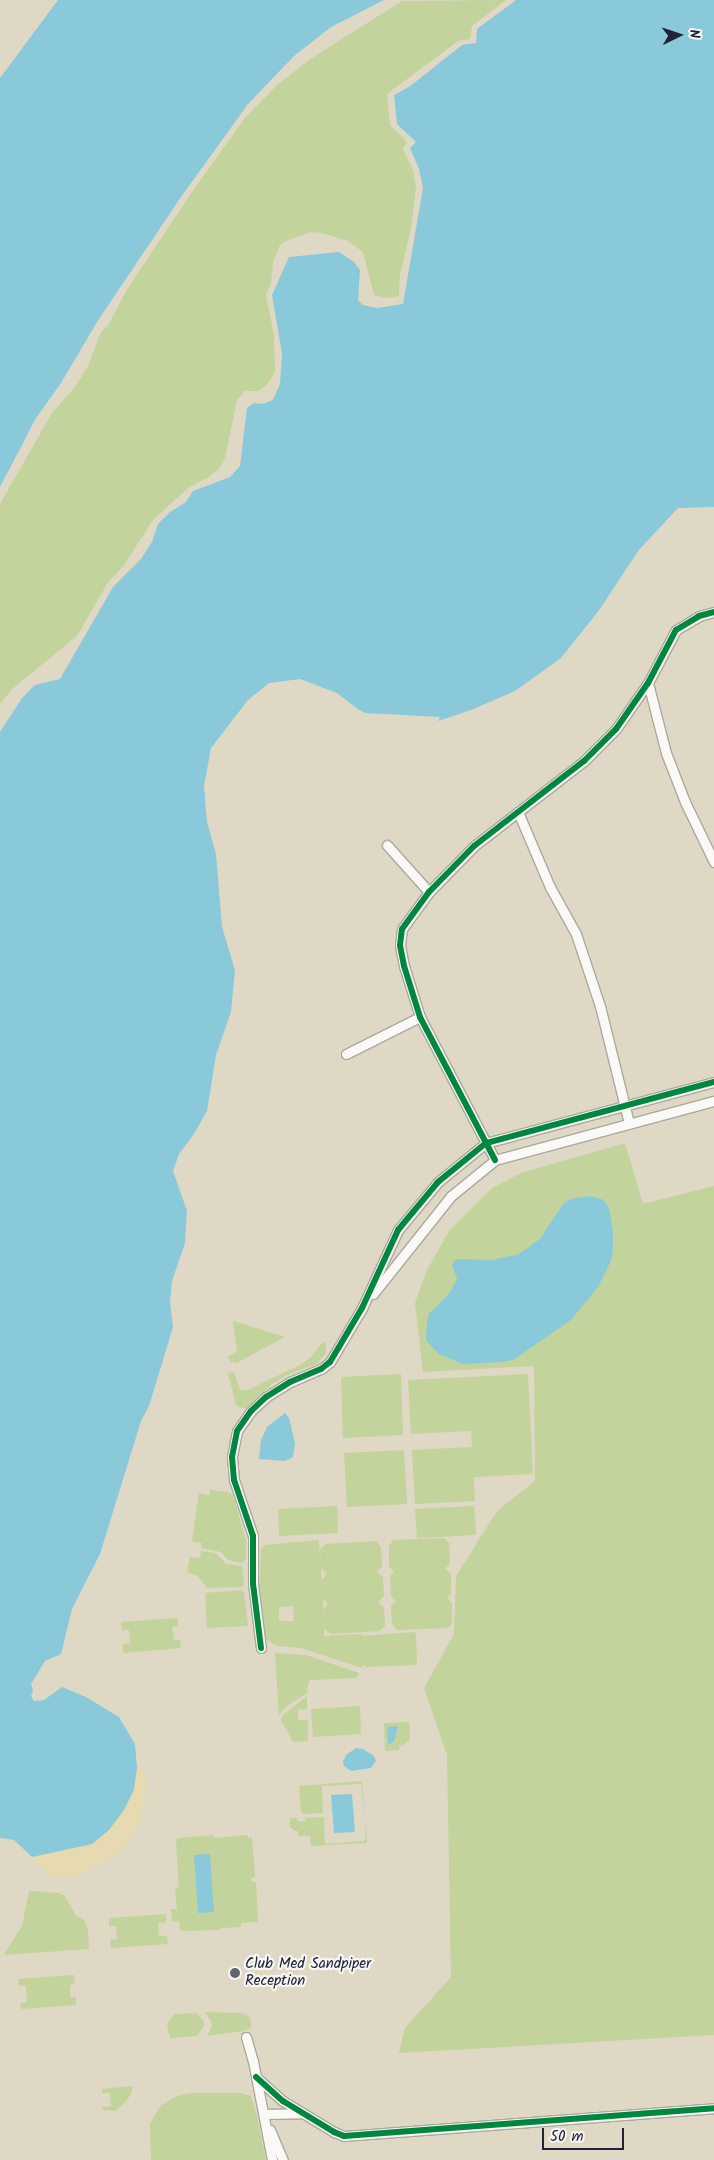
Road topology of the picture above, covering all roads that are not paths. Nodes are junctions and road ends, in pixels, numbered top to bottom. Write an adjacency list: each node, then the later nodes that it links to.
1 (714, 612): 2 (street)
2 (648, 683): 3 (street); 5 (street)
3 (518, 812): 6 (street); 11 (street)
4 (387, 844): 6 (street)
5 (714, 862)
6 (429, 892): 7 (street)
7 (420, 1017): 8 (street); 13 (street)
8 (346, 1054)
9 (714, 1082): 11 (street)
10 (714, 1102): 12 (street)
11 (624, 1105): 12 (street); 13 (street)
12 (628, 1123): 14 (street)
13 (486, 1143): 14 (street); 15 (street)
14 (495, 1160): 15 (street)
15 (362, 1308): 16 (street)
16 (261, 1648)
17 (246, 2037): 18 (street)
18 (256, 2077): 20 (street); 21 (street)
19 (714, 2108): 20 (street)
20 (302, 2113): 21 (street)
21 (264, 2114): 22 (street); 23 (street)
22 (272, 2160)
23 (283, 2160)

